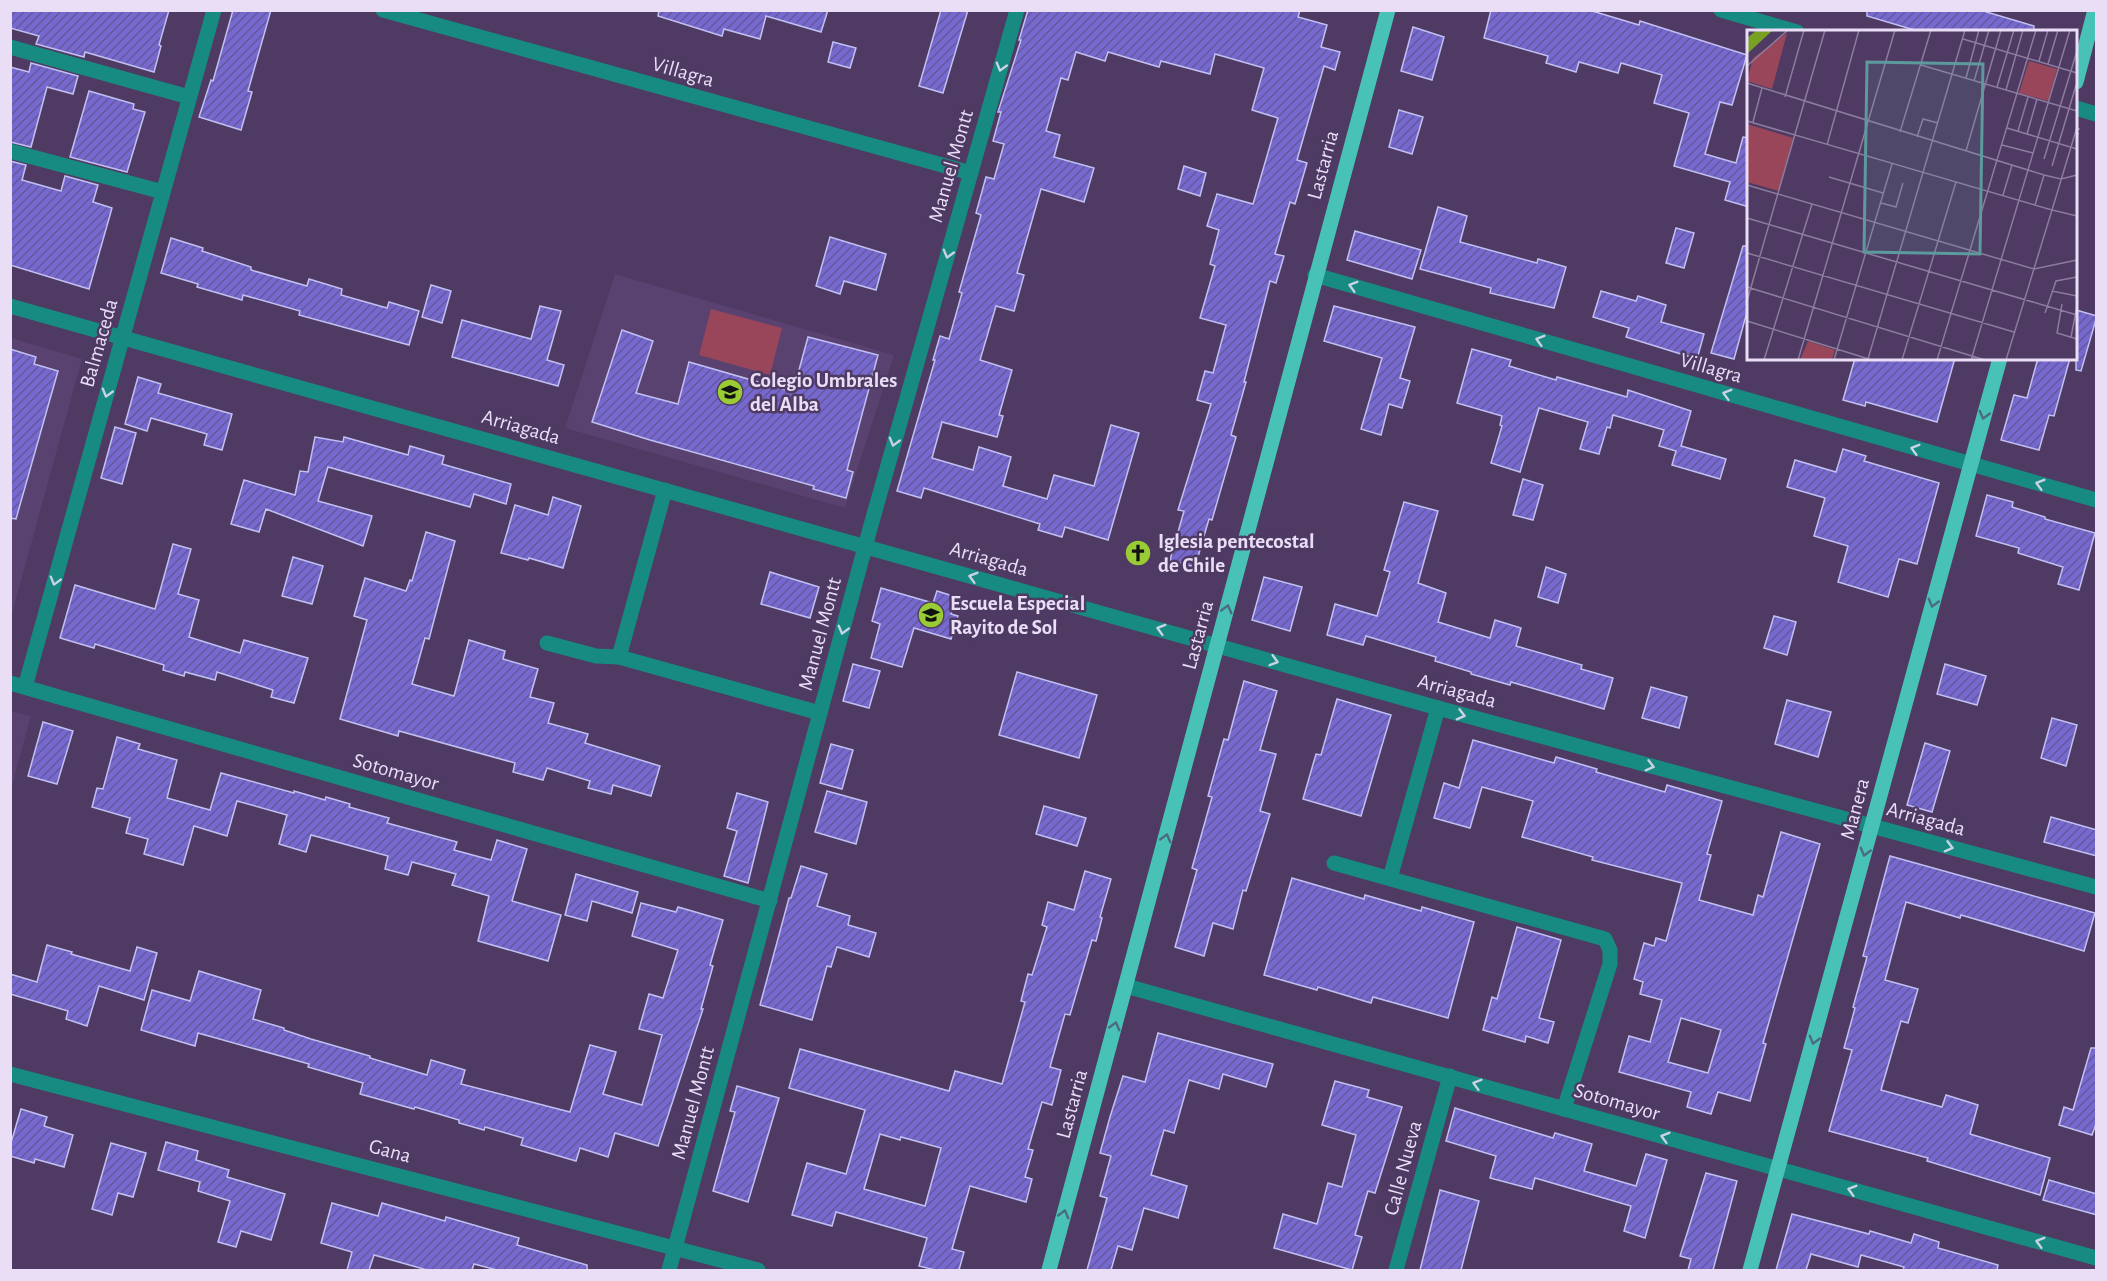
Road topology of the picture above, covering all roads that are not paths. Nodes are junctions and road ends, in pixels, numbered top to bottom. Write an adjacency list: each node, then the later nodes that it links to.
1 (214, 10): 10 (street, Balmaceda)
2 (384, 10): 14 (street, Villagra)
3 (1017, 10): 14 (street, Manuel Montt, one-way to 14)
4 (1388, 10): 16 (main road, Lastarria)
5 (1721, 10): 7 (street)
6 (2095, 10): 9 (main road)
7 (1790, 30)
8 (10, 47): 10 (street)
9 (2077, 78)
10 (189, 97): 15 (street, Balmaceda)
11 (2077, 108): 12 (street)
12 (2097, 114)
13 (10, 151): 15 (street)
14 (970, 173): 23 (street, Manuel Montt, one-way to 23)
15 (163, 192): 18 (street, Balmaceda)
16 (1315, 275): 20 (street, Villagra, one-way to 16); 25 (main road, Lastarria, one-way to 16)
17 (10, 306): 18 (street, Arriagada)
18 (123, 336): 21 (street, Arriagada); 27 (street, Balmaceda, one-way to 27)
19 (1999, 360): 20 (main road, Manera, one-way to 20)
20 (1971, 465): 22 (street, Villagra, one-way to 20); 30 (main road, Manera, one-way to 30)
21 (665, 490): 23 (street, Arriagada); 26 (street)
22 (2097, 500)
23 (865, 547): 25 (street, Arriagada, one-way to 23); 29 (street, Manuel Montt, one-way to 29)
24 (547, 643): 26 (street)
25 (1218, 645): 28 (street, Arriagada, one-way to 28); 35 (main road, Lastarria, one-way to 25)
26 (619, 657): 29 (street)
27 (18, 685): 34 (street, Sotomayor)
28 (1438, 708): 30 (street, Arriagada, one-way to 30); 32 (street)
29 (820, 712): 34 (street, Manuel Montt)
30 (1872, 826): 33 (street, Arriagada, one-way to 33); 39 (main road, Manera, one-way to 39)
31 (1334, 863): 32 (street)
32 (1390, 878): 38 (street)
33 (2097, 886)
34 (770, 902): 40 (street, Manuel Montt)
35 (1126, 986): 37 (street, Sotomayor); 44 (main road, Lastarria, one-way to 35)
36 (10, 1074): 40 (street, Gana)
37 (1450, 1076): 38 (street, Sotomayor, one-way to 37); 45 (street, Calle Nueva)
38 (1564, 1109): 39 (street, Sotomayor, one-way to 38)
39 (1778, 1169): 41 (street, Sotomayor, one-way to 39); 46 (main road, Manera)
40 (675, 1247): 42 (street, Manuel Montt); 43 (street, Gana)
41 (2097, 1258)
42 (669, 1270)
43 (758, 1270)
44 (1048, 1270)
45 (1396, 1270)
46 (1750, 1270)

